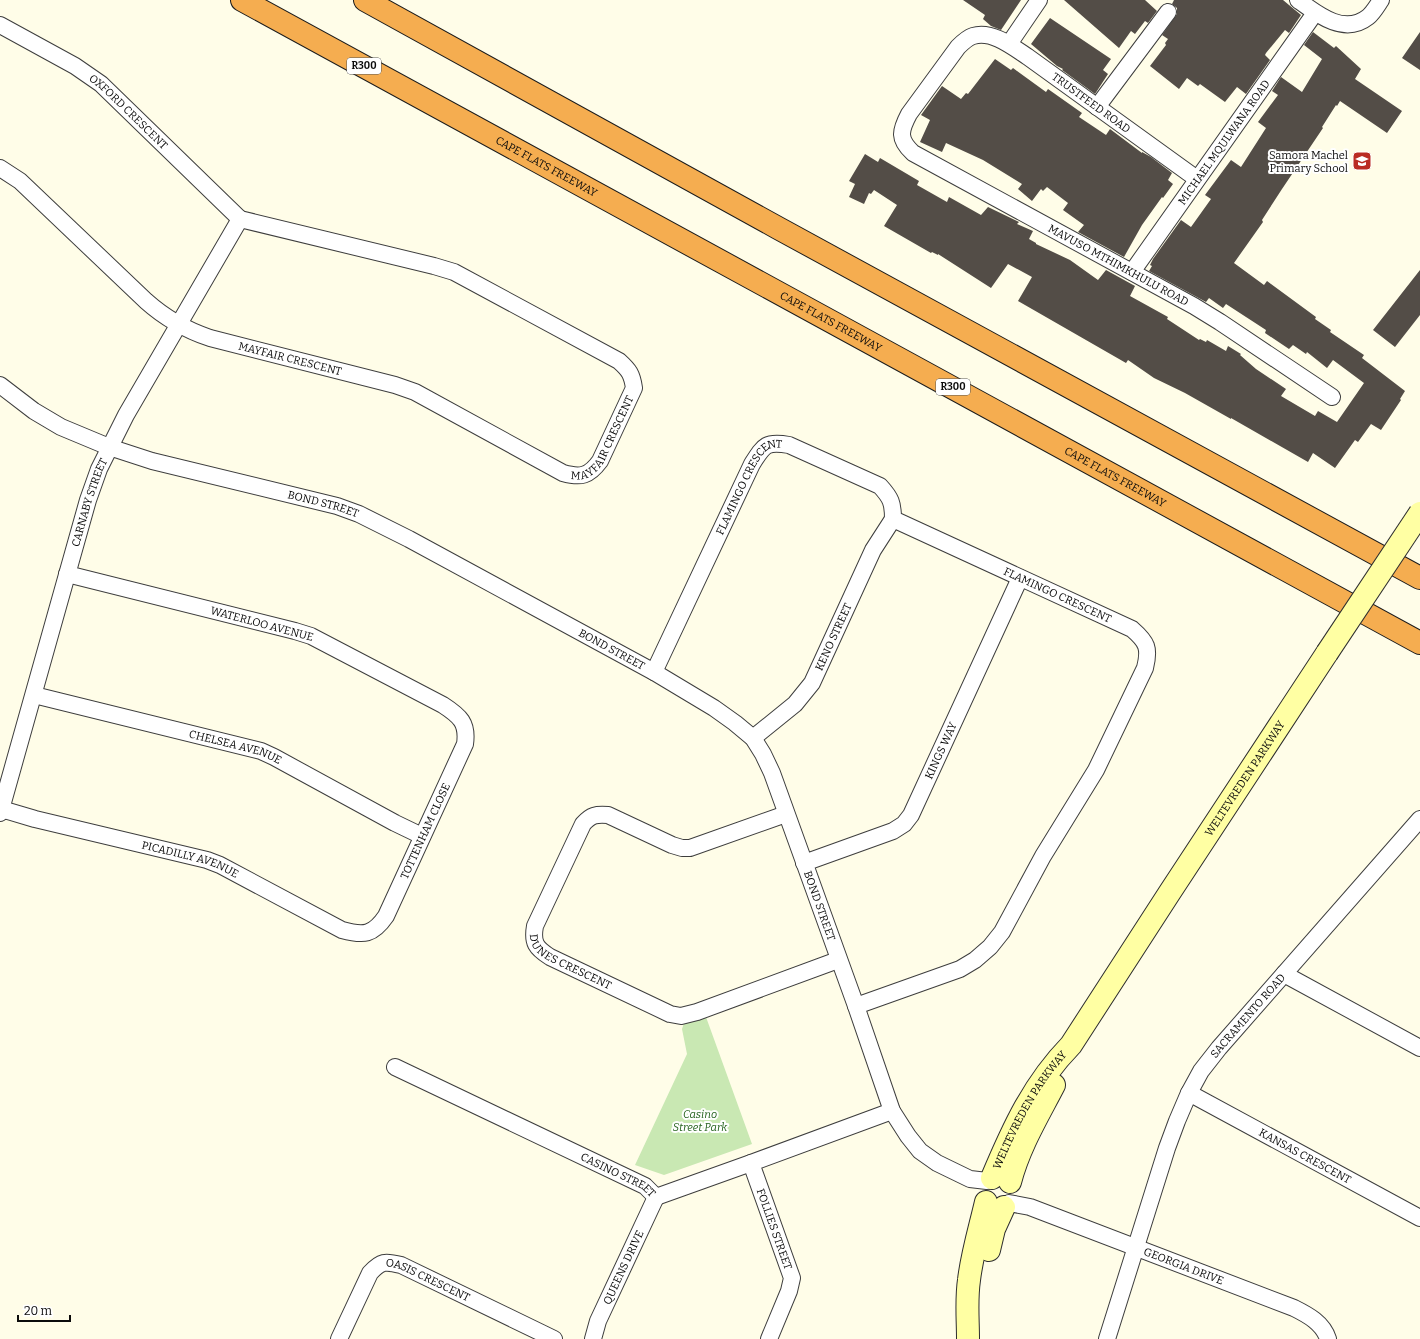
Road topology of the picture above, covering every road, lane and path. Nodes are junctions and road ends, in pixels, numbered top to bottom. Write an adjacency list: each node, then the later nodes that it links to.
1 (242, 0): 25 (highway, CAPE FLATS FREEWAY / R300)
2 (365, 0): 24 (highway)
3 (1039, 0): 9 (street)
4 (1298, 0): 7 (street)
5 (1382, 0): 7 (street)
6 (1168, 12): 10 (street)
7 (1315, 12): 13 (street, MICHAEL MQULWANA ROAD)
8 (0, 25): 14 (street, OXFORD CRESCENT)
9 (1009, 44): 10 (street, TRUSTFEED ROAD); 11 (street, TRUSTFEED ROAD)
10 (1097, 107): 13 (street, TRUSTFEED ROAD)
11 (902, 140): 15 (street, MAVUSO MTHIMKHULU ROAD)
12 (0, 168): 16 (street)
13 (1197, 179): 15 (street, MICHAEL MQULWANA ROAD)
14 (240, 219): 16 (street, CARNABY STREET); 16 (street, MAYFAIR CRESCENT)
15 (1132, 272): 18 (street, MAVUSO MTHIMKHULU ROAD)
16 (178, 324): 19 (street, CARNABY STREET)
17 (0, 385): 19 (street, BOND STREET)
18 (1332, 398)
19 (109, 447): 22 (street, CARNABY STREET); 26 (street, BOND STREET)
20 (1420, 513): 44 (street, WELTEVREDEN PARKWAY, bridge)
21 (893, 519): 23 (street, FLAMINGO CRESCENT); 26 (street, FLAMINGO CRESCENT); 29 (street, KENO STREET)
22 (67, 574): 27 (street, CARNABY STREET); 28 (street, WATERLOO AVENUE)
23 (1020, 578): 34 (street, KINGS WAY); 38 (street, FLAMINGO CRESCENT)
24 (1420, 578)
25 (1420, 643)
26 (654, 672): 29 (street, BOND STREET)
27 (34, 694): 30 (street, CARNABY STREET); 33 (street, CHELSEA AVENUE)
28 (463, 722): 33 (street, TOTTENHAM CLOSE)
29 (753, 738): 31 (street, BOND STREET)
30 (1, 811): 35 (street, PICADILLY AVENUE)
31 (786, 814): 34 (street, BOND STREET); 36 (street, DUNES CRESCENT)
32 (1420, 820): 37 (street, SACRAMENTO ROAD)
33 (422, 836): 35 (street, TOTTENHAM CLOSE)
34 (804, 864): 36 (street, BOND STREET)
35 (369, 932)
36 (838, 960): 38 (street, BOND STREET)
37 (1284, 974): 39 (street); 41 (street, SACRAMENTO ROAD)
38 (856, 1006): 42 (street, BOND STREET)
39 (1420, 1048)
40 (395, 1067): 45 (street, CASINO STREET)
41 (1189, 1093): 46 (street, KANSAS CRESCENT); 47 (street, SACRAMENTO ROAD)
42 (892, 1111): 43 (street, CASINO STREET); 44 (street, BOND STREET)
43 (751, 1163): 45 (street, CASINO STREET); 52 (street, FOLLIES STREET)
44 (995, 1190): 47 (street, GEORGIA DRIVE); 48 (street, WELTEVREDEN PARKWAY)
45 (656, 1197): 51 (street, QUEENS DRIVE)
46 (1420, 1217)
47 (1136, 1248): 53 (street, SACRAMENTO ROAD); 54 (street, GEORGIA DRIVE)
48 (968, 1336)
49 (339, 1339): 50 (street, OASIS CRESCENT)
50 (554, 1339)
51 (592, 1339)
52 (769, 1339)
53 (1107, 1339)
54 (1328, 1339)

